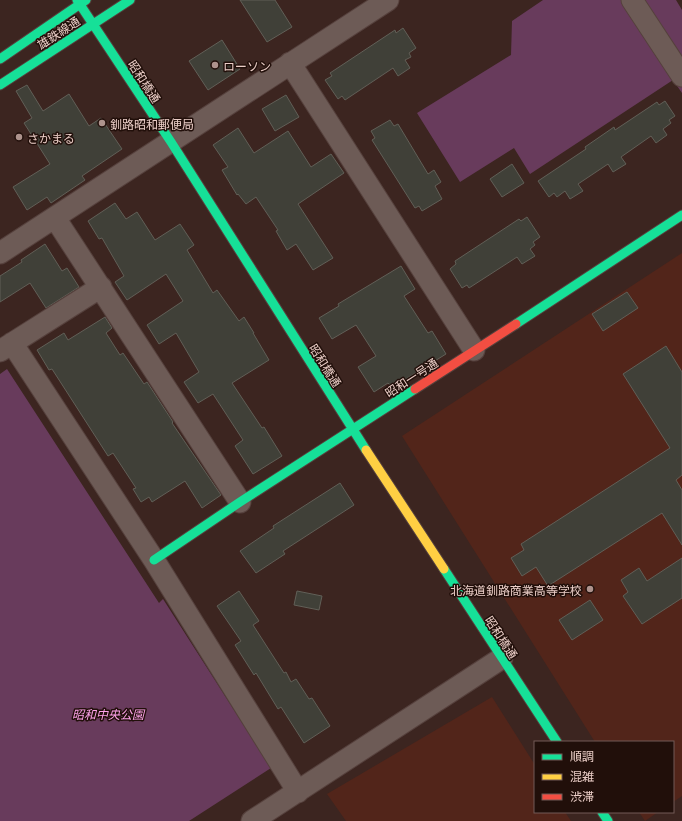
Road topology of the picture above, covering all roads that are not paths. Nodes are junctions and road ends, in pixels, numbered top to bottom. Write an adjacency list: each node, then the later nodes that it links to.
1 (130, 0): 5 (street, 雄鉄線通)
2 (388, 0): 7 (street)
3 (632, 0): 8 (street)
4 (81, 1): 5 (street, 昭和橋通); 6 (street, 雄鉄線通)
5 (93, 24): 9 (street, 雄鉄線通); 10 (street, 昭和橋通)
6 (0, 59)
7 (290, 63): 10 (street); 16 (street)
8 (682, 76)
9 (0, 85)
10 (171, 142): 12 (street); 17 (street, 昭和橋通)
11 (682, 215): 16 (street, 昭和一号通)
12 (55, 218): 13 (street); 14 (street)
13 (0, 253)
14 (101, 287): 15 (street); 18 (street)
15 (6, 347): 19 (street)
16 (474, 350): 17 (street, 昭和一号通)
17 (353, 430): 18 (street, 昭和一号通); 20 (street, 昭和橋通)
18 (240, 502): 19 (street, 昭和一号通)
19 (154, 560): 22 (street)
20 (502, 658): 21 (street, 昭和橋通); 22 (street)
21 (556, 741)
22 (298, 792): 23 (street)
23 (252, 821)

